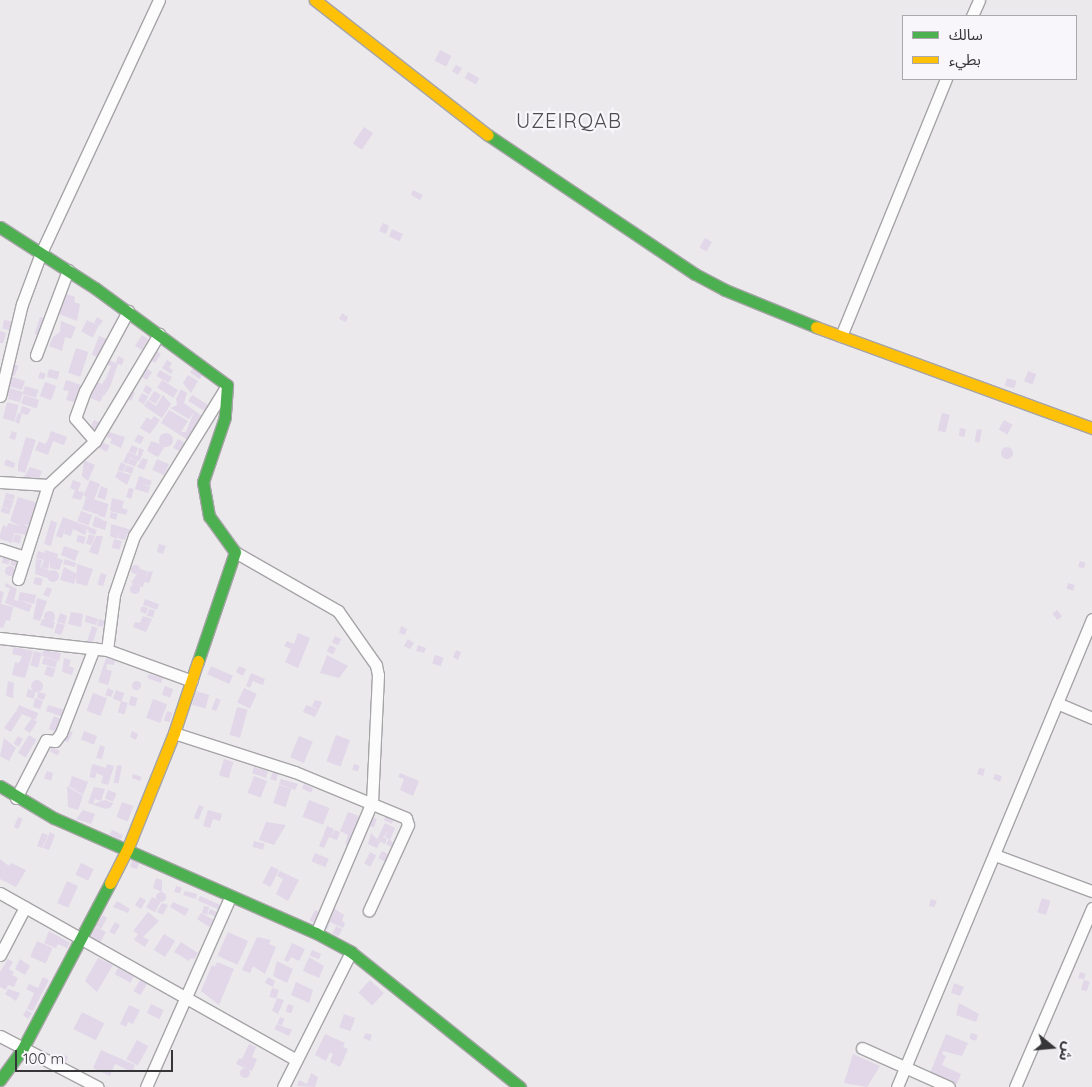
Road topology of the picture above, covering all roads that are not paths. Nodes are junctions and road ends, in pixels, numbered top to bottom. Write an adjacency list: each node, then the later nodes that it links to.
1 (159, 0): 7 (street)
2 (315, 0): 11 (street)
3 (979, 0): 4 (street)
4 (972, 15)
5 (946, 80): 11 (street)
6 (0, 227): 7 (street)
7 (41, 253): 8 (street); 14 (street)
8 (68, 270): 9 (street); 12 (street)
9 (128, 311): 10 (street); 16 (street)
10 (159, 334): 13 (street); 16 (street)
11 (841, 336): 15 (street)
12 (36, 355)
13 (227, 385): 20 (street); 26 (street)
14 (0, 396)
15 (1092, 428)
16 (95, 441): 18 (street)
17 (0, 482): 18 (street)
18 (48, 485): 21 (street)
19 (0, 549): 21 (street)
20 (235, 552): 27 (street); 33 (street)
21 (25, 557): 22 (street)
22 (18, 579)
23 (1092, 619): 28 (street)
24 (0, 638): 25 (street)
25 (94, 648): 26 (street); 32 (street)
26 (107, 650): 27 (street)
27 (192, 681): 30 (street)
28 (1056, 703): 29 (street); 35 (street)
29 (1092, 718)
30 (174, 733): 33 (street); 34 (street)
31 (0, 786): 32 (street)
32 (16, 798): 34 (street)
33 (372, 802): 41 (street); 42 (street)
34 (127, 850): 38 (street); 43 (street)
35 (995, 855): 36 (street); 51 (street)
36 (1092, 891)
37 (0, 893): 39 (street)
38 (230, 897): 42 (street); 46 (street)
39 (26, 907): 43 (street); 45 (street)
40 (1092, 908): 59 (street)
41 (370, 910)
42 (316, 933): 44 (street)
43 (81, 938): 46 (street); 48 (street)
44 (351, 952): 50 (street); 56 (street)
45 (0, 955)
46 (187, 998): 50 (street); 54 (street)
47 (0, 1036): 48 (street)
48 (23, 1048): 52 (street); 53 (street)
49 (862, 1048): 51 (street)
50 (296, 1060): 55 (street)
51 (905, 1068): 57 (street); 58 (street)
52 (0, 1080)
53 (98, 1087)
54 (146, 1087)
55 (283, 1087)
56 (520, 1087)
57 (897, 1087)
58 (949, 1087)
59 (1015, 1087)

